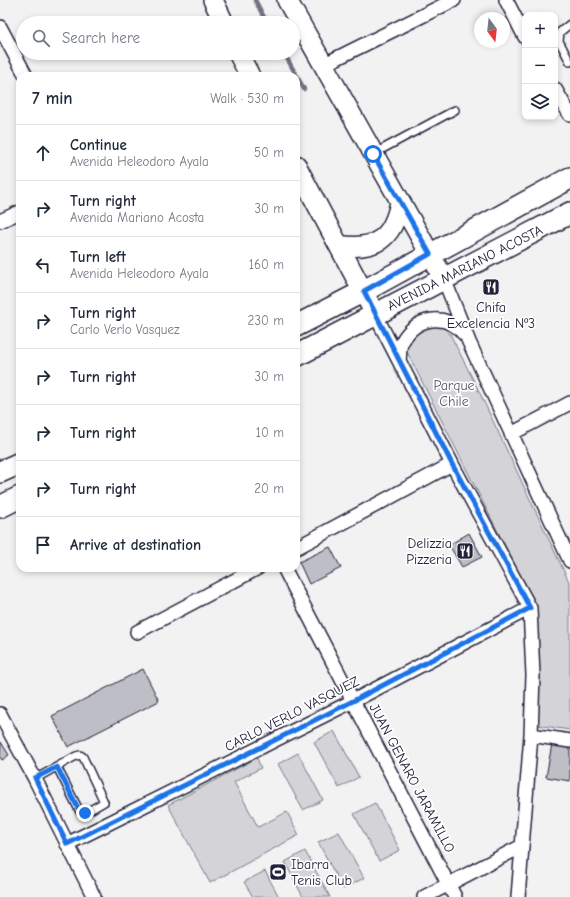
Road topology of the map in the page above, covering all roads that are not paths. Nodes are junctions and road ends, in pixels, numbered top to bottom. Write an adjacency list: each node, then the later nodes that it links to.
1 (213, 0): 5 (main road)
2 (287, 0): 6 (main road)
3 (454, 0): 15 (street)
4 (506, 0): 10 (street)
5 (221, 16)
6 (296, 16)
7 (300, 23): 15 (main road)
8 (570, 24): 14 (lane)
9 (0, 27): 11 (street)
10 (522, 31)
11 (16, 57)
12 (18, 60): 16 (street)
13 (242, 60): 17 (main road)
14 (570, 62)
15 (323, 65): 21 (main road)
16 (24, 72)
17 (248, 72)
18 (558, 94): 20 (street)
19 (455, 110): 21 (lane)
20 (570, 115)
21 (373, 154): 24 (main road)
22 (300, 172): 28 (main road)
23 (570, 178): 29 (main road, AVENIDA MARIANO ACOSTA)
24 (400, 202): 28 (main road); 29 (main road)
25 (570, 213): 30 (main road, AVENIDA MARIANO ACOSTA)
26 (16, 214): 27 (street)
27 (0, 221)
28 (339, 245): 31 (main road)
29 (430, 254): 30 (main road); 31 (main road, AVENIDA MARIANO ACOSTA)
30 (444, 280): 32 (main road, AVENIDA MARIANO ACOSTA); 34 (street)
31 (364, 291): 32 (main road); 33 (main road, AVENIDA MARIANO ACOSTA)
32 (375, 314): 35 (main road, AVENIDA MARIANO ACOSTA); 36 (street)
33 (300, 324)
34 (469, 342): 36 (street); 38 (street)
35 (300, 354)
36 (399, 361): 39 (street)
37 (570, 403): 38 (street)
38 (511, 434): 45 (street)
39 (452, 464): 44 (street); 48 (street)
40 (16, 465): 41 (main road)
41 (0, 472)
42 (16, 499): 43 (main road)
43 (0, 507)
44 (300, 546)
45 (570, 561)
46 (250, 572): 49 (street)
47 (286, 572): 50 (street, JUAN GENARO JARAMILLO)
48 (530, 608): 50 (street, CARLO VERLO VASQUEZ); 52 (street)
49 (136, 632)
50 (353, 701): 56 (street, CARLO VERLO VASQUEZ); 58 (street, JUAN GENARO JARAMILLO)
51 (0, 714): 55 (street)
52 (531, 735): 53 (street); 57 (street)
53 (570, 741)
54 (57, 767): 54 (lane); 55 (lane)
55 (35, 778): 56 (street)
56 (67, 844): 59 (street)
57 (522, 846): 58 (street); 62 (street)
58 (449, 884): 60 (street); 61 (street, JUAN GENARO JARAMILLO)
59 (94, 897)
60 (424, 897)
61 (455, 897)
62 (518, 897)

